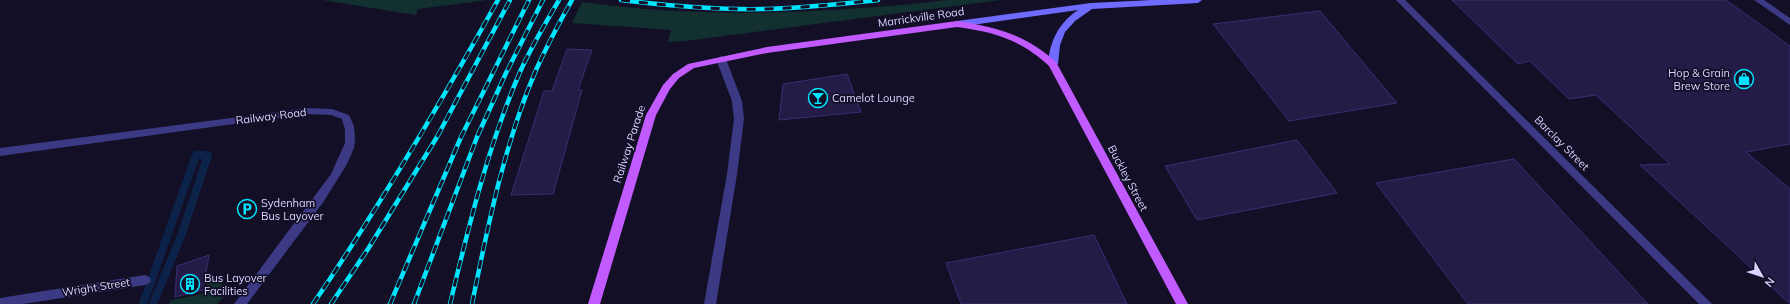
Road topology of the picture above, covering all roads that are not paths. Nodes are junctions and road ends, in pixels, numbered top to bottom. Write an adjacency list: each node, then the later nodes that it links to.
1 (1198, 0): 4 (main road, Marrickville Road)
2 (1400, 0): 16 (street, Barclay Street)
3 (1758, 0): 5 (street)
4 (1091, 6): 6 (main road, Marrickville Road); 8 (main road)
5 (1790, 22)
6 (957, 24): 7 (main road, Marrickville Road); 8 (main road, Buckley Street)
7 (721, 59): 13 (main road, Railway Parade); 14 (street)
8 (1053, 64): 15 (main road, Buckley Street)
9 (0, 152): 12 (street, Railway Road)
10 (145, 280): 11 (street, Wright Street)
11 (0, 303)
12 (240, 304)
13 (594, 304)
14 (710, 304)
15 (1182, 304)
16 (1706, 304)

